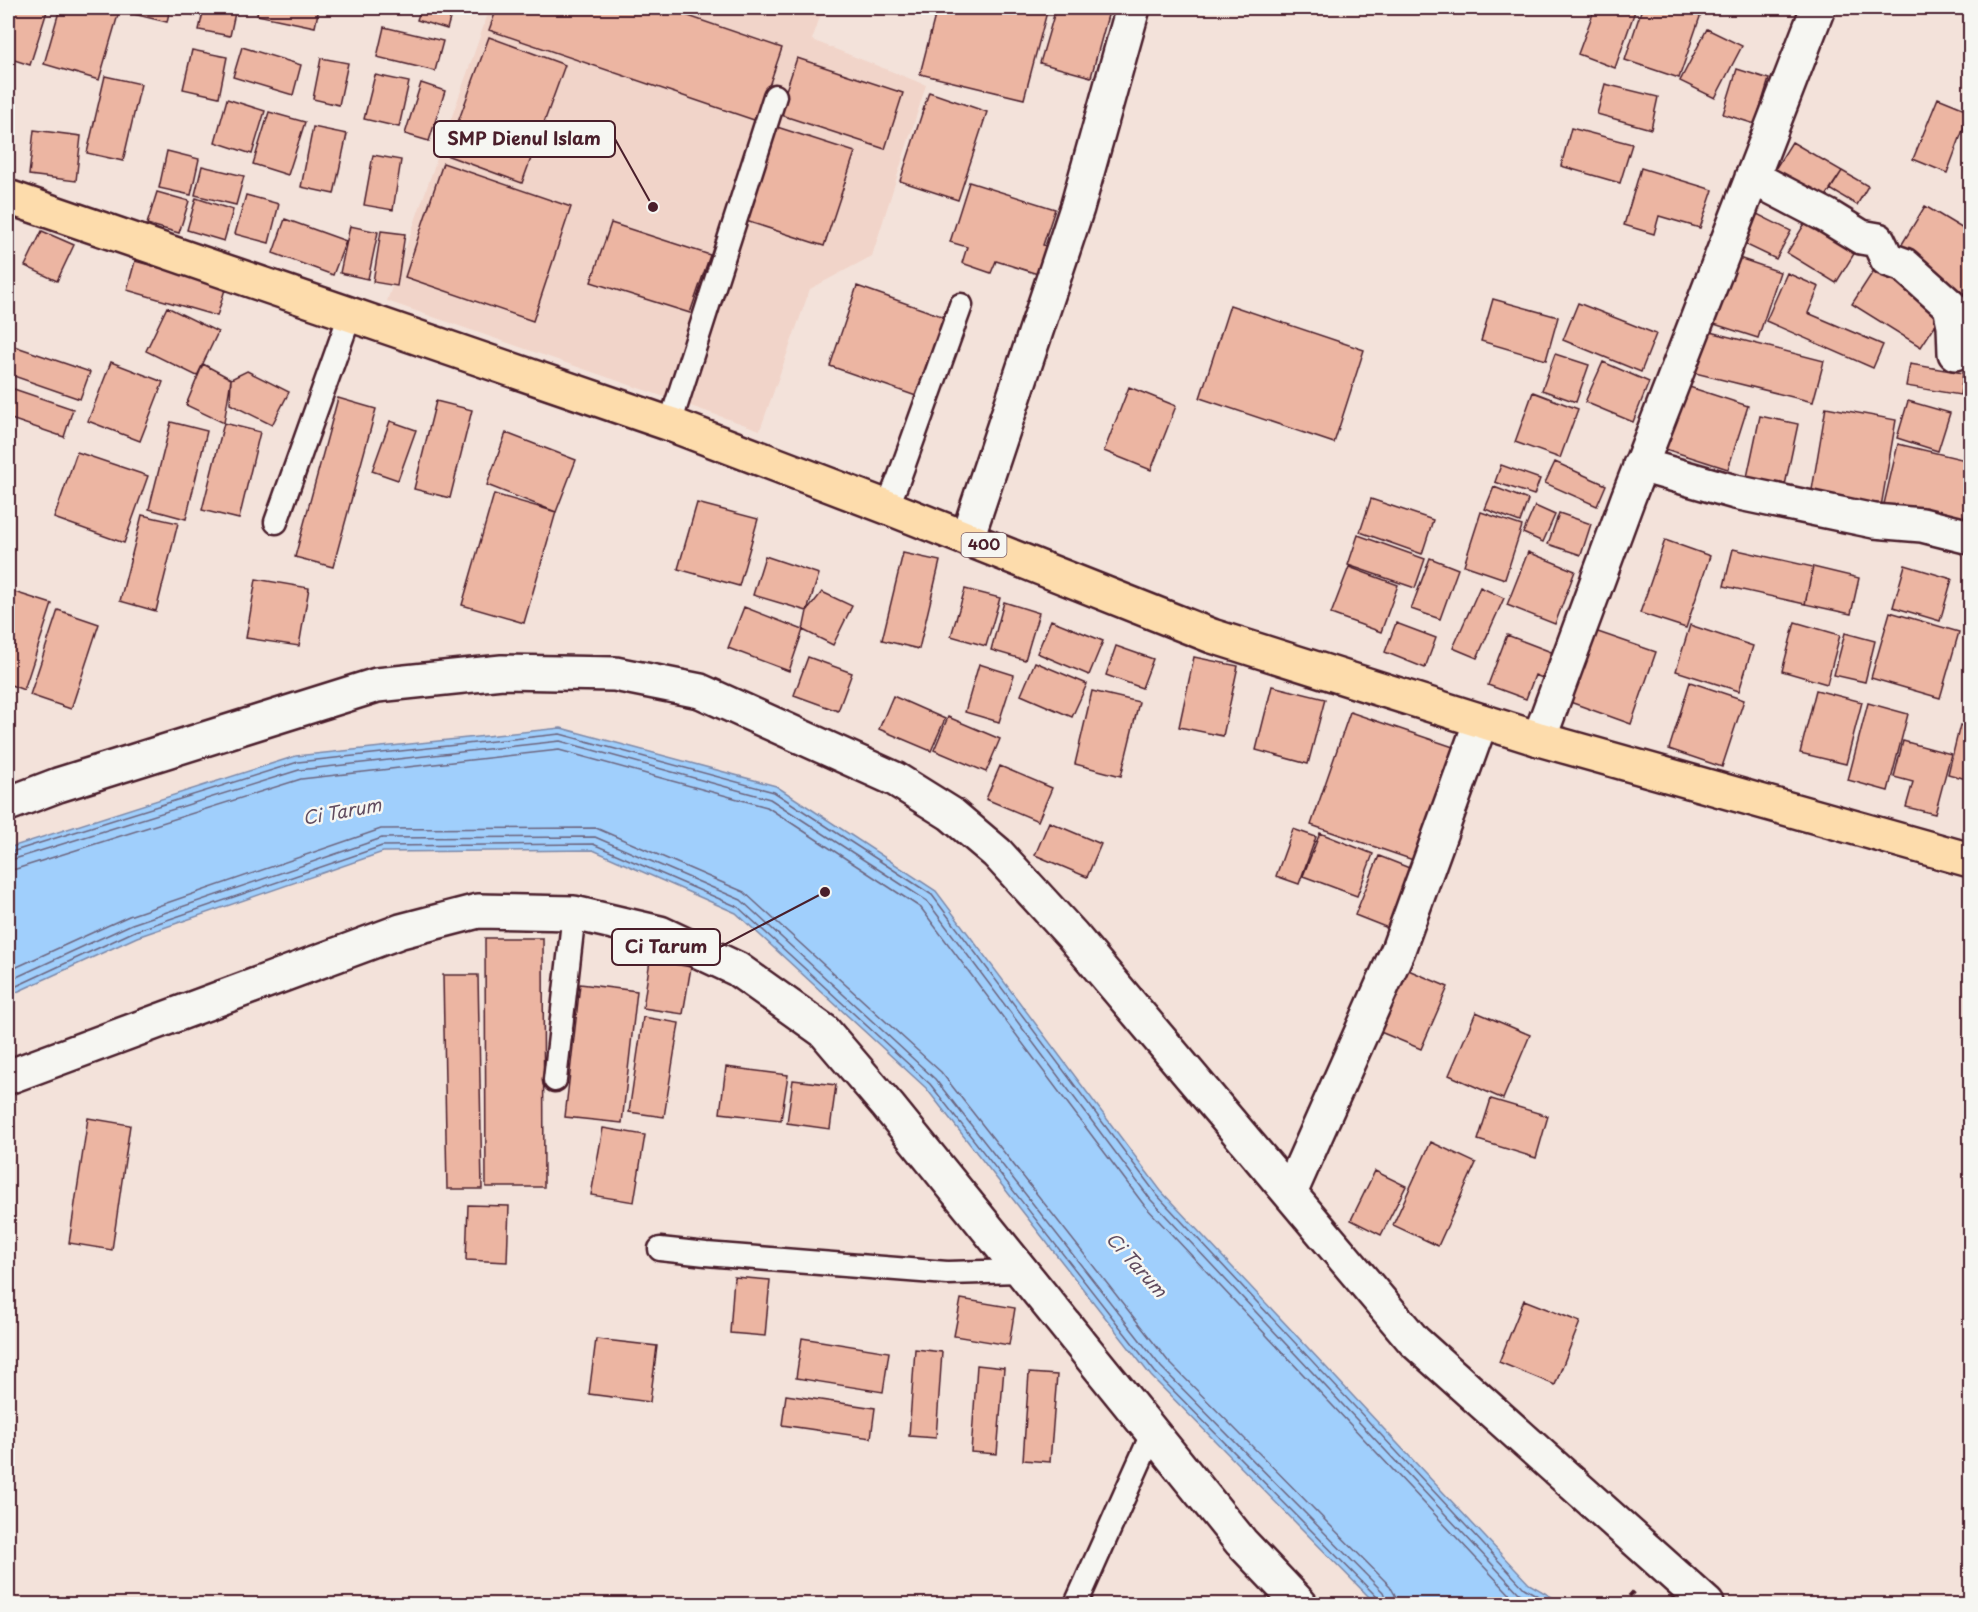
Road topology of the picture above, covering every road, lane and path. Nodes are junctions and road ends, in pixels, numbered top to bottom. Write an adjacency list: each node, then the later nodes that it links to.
1 (1132, 8): 14 (street)
2 (1818, 8): 4 (street)
3 (775, 96): 9 (lane)
4 (1752, 177): 8 (street); 10 (street)
5 (8, 197): 7 (main road, 400)
6 (962, 304): 11 (lane)
7 (350, 315): 9 (main road, 400); 12 (lane)
8 (1955, 353)
9 (670, 424): 11 (main road, 400)
10 (1640, 465): 13 (street); 16 (street)
11 (887, 507): 14 (main road, 400)
12 (276, 522)
13 (1971, 537)
14 (967, 538): 15 (main road, 400)
15 (1481, 721): 16 (main road, 400); 22 (street)
16 (1539, 740): 18 (main road, 400)
17 (8, 804): 22 (street)
18 (1971, 860)
19 (574, 913): 20 (street); 21 (lane); 24 (street)
20 (8, 1077)
21 (555, 1080)
22 (1290, 1193): 30 (street)
23 (660, 1249): 24 (lane)
24 (1021, 1271): 25 (street)
25 (1152, 1434): 27 (lane); 28 (street)
26 (1634, 1591): 29 (path)
27 (1077, 1605)
28 (1300, 1605)
29 (1622, 1605)
30 (1707, 1605)

